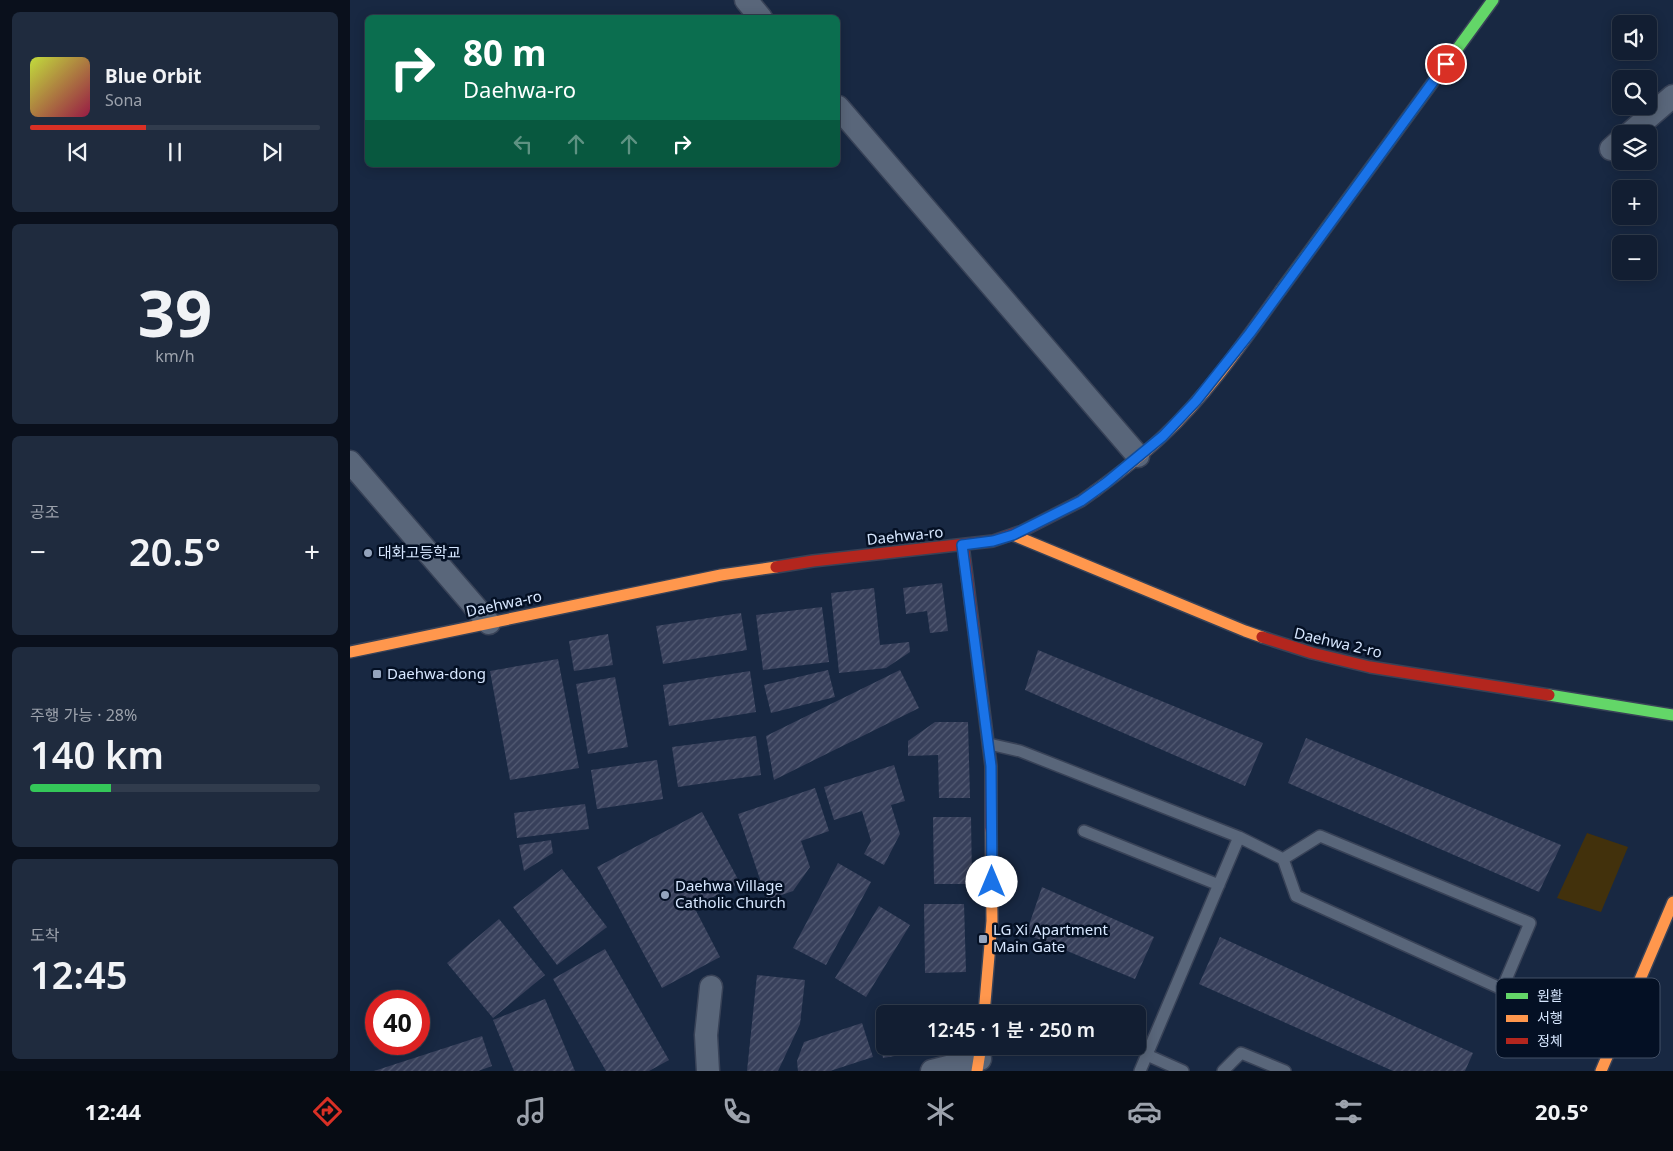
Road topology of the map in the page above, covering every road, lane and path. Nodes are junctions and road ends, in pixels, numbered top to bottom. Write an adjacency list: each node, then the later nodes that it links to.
1 (746, 0): 3 (street)
2 (1493, 0): 7 (street, Daehwa-ro)
3 (758, 15)
4 (1673, 96): 6 (street)
5 (840, 109): 7 (street)
6 (1639, 125)
7 (1138, 456): 9 (street, Daehwa-ro)
8 (350, 462): 11 (street)
9 (1013, 535): 10 (street, Daehwa-ro); 13 (street, Daehwa 2-ro)
10 (962, 545): 11 (street, Daehwa-ro); 14 (street)
11 (489, 623): 12 (street, Daehwa-ro)
12 (350, 652)
13 (1673, 715)
14 (989, 744): 16 (lane); 24 (street)
15 (1084, 831): 18 (lane)
16 (1239, 837): 17 (lane); 18 (lane)
17 (1283, 859): 20 (lane); 22 (lane)
18 (1219, 885): 25 (lane)
19 (1673, 902): 21 (street)
20 (1507, 978)
21 (1644, 978)
22 (1496, 986)
23 (711, 987): 27 (street)
24 (985, 1005)
25 (1147, 1055): 29 (lane); 30 (lane)
26 (980, 1059): 28 (street)
27 (708, 1071)
28 (932, 1071)
29 (1140, 1071)
30 (1183, 1071)
31 (1223, 1071): 32 (lane)
32 (1285, 1071)

